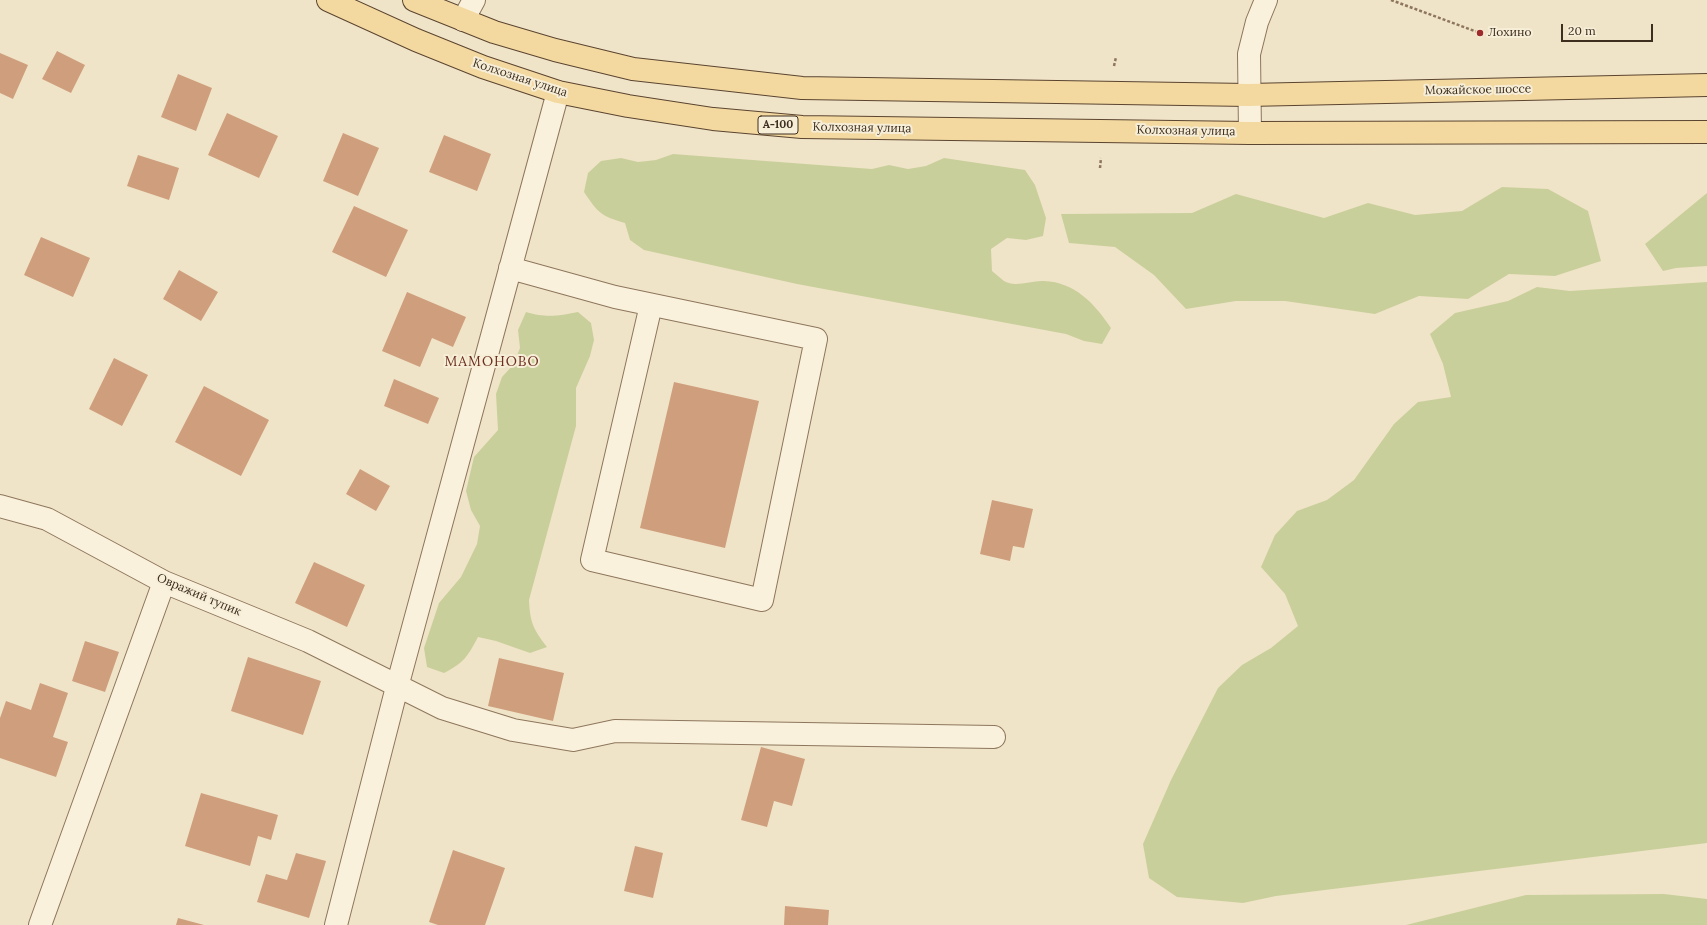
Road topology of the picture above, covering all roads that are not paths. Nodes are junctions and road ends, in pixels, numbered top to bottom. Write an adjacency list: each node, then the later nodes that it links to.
1 (328, 0): 7 (main road, Колхозная улица / А-100)
2 (414, 0): 5 (main road)
3 (474, 0): 5 (street)
4 (1266, 0): 8 (street)
5 (463, 20): 8 (main road)
6 (1707, 85): 8 (main road, Можайское шоссе)
7 (558, 92): 10 (main road, Колхозная улица / А-100); 11 (street)
8 (1248, 95): 10 (street)
9 (1707, 132): 10 (main road)
10 (1250, 133)
11 (510, 268): 12 (street); 15 (street)
12 (651, 305): 12 (street)
13 (0, 506): 14 (street, Овражий тупик)
14 (164, 582): 15 (street, Овражий тупик); 17 (street)
15 (397, 686): 16 (street, Овражий тупик); 18 (street)
16 (994, 737)
17 (40, 925)
18 (336, 925)

